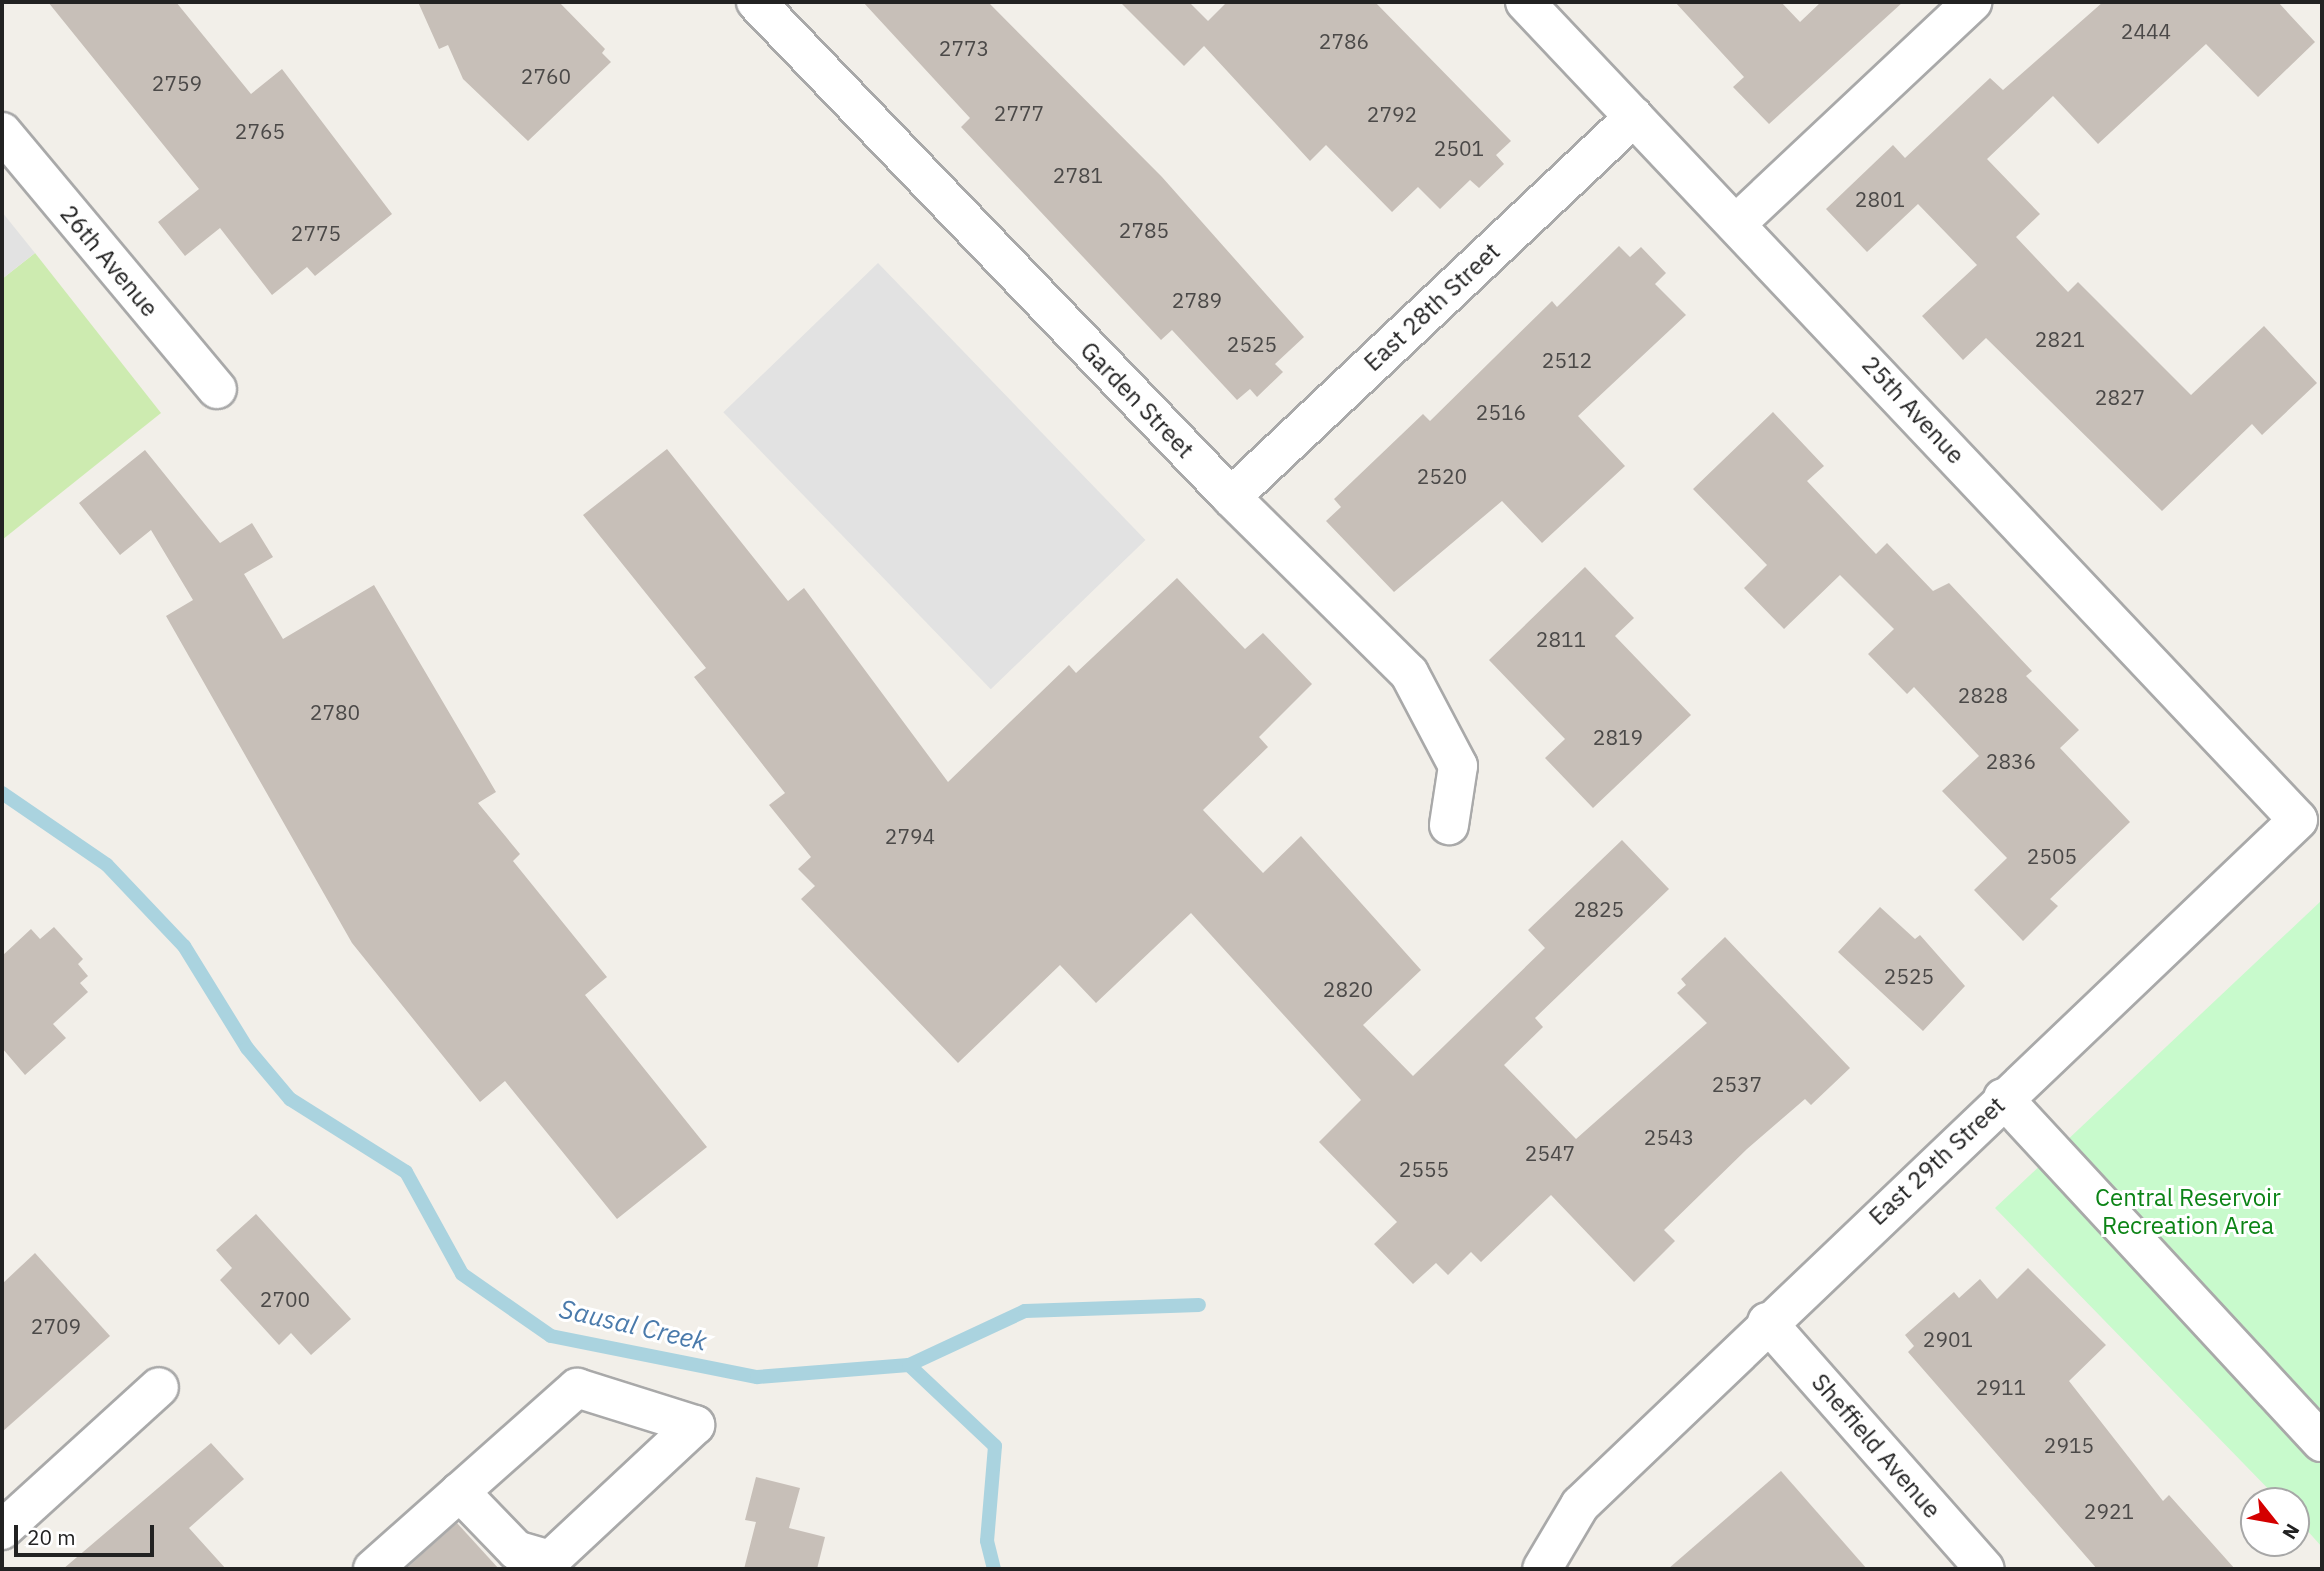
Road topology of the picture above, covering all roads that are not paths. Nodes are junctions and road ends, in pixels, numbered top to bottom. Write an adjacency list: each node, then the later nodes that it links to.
1 (756, 2): 8 (street, Garden Street)
2 (1525, 2): 4 (street, 25th Avenue)
3 (1972, 2): 6 (street)
4 (1633, 117): 6 (street, 25th Avenue); 8 (street, East 28th Street)
5 (2, 132): 7 (street, 26th Avenue)
6 (1737, 223): 9 (street, 25th Avenue)
7 (217, 389)
8 (1231, 497): 10 (street, Garden Street)
9 (2298, 820): 11 (street, East 29th Street)
10 (1448, 825)
11 (2003, 1098): 12 (street, East 29th Street); 14 (street)
12 (1767, 1322): 18 (street, East 29th Street); 19 (street, Sheffield Avenue)
13 (159, 1387): 16 (street)
14 (2322, 1443)
15 (460, 1492): 15 (street); 17 (street)
16 (2, 1530)
17 (373, 1569)
18 (1542, 1569)
19 (1985, 1569)

